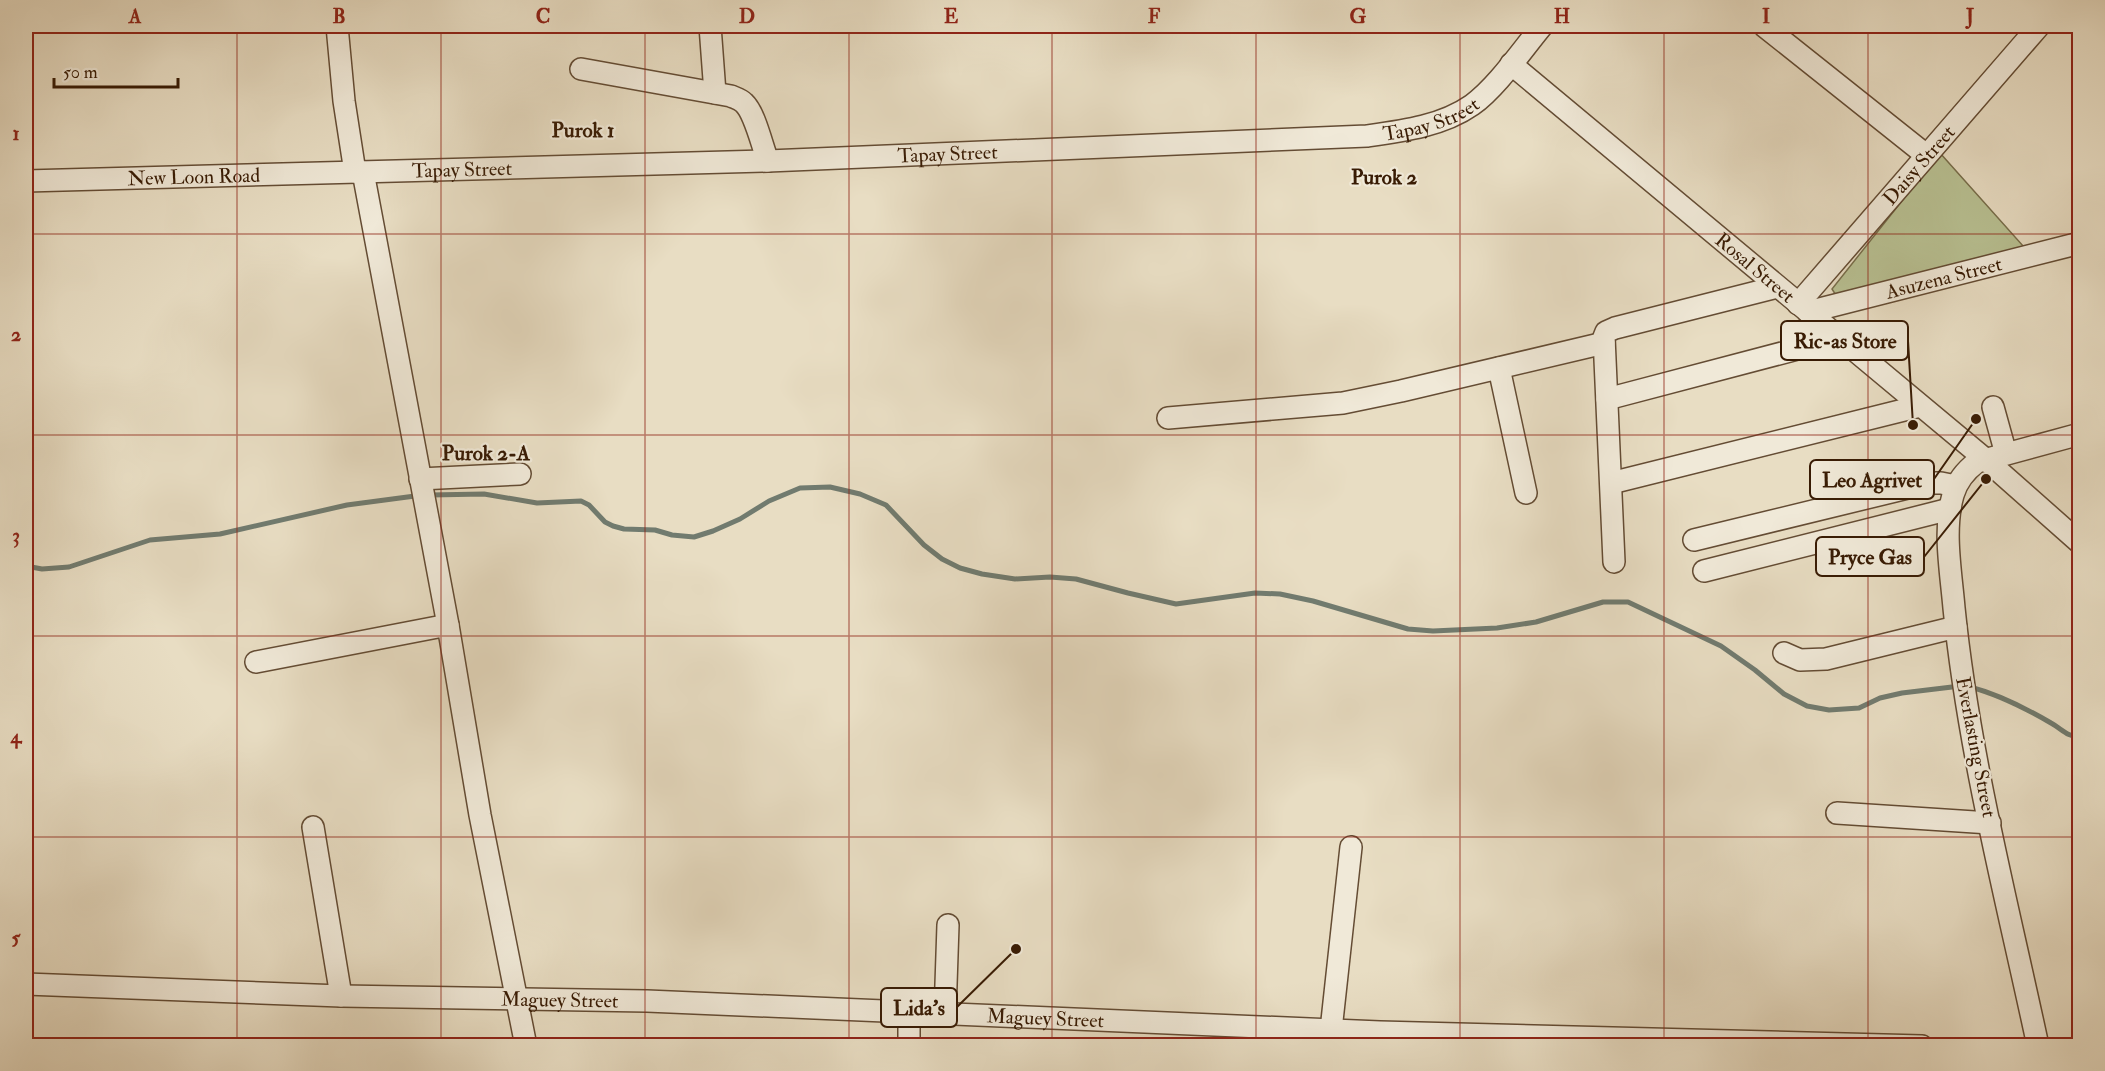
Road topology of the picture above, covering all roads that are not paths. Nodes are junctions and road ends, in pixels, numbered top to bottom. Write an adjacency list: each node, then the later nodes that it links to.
1 (337, 26): 11 (street)
2 (710, 26): 8 (street)
3 (1542, 26): 6 (street, Tapay Street)
4 (1764, 26): 9 (street)
5 (2039, 26): 9 (street, Daisy Street)
6 (1511, 64): 10 (street, Tapay Street); 14 (street, Rosal Street)
7 (581, 69): 8 (street)
8 (715, 93): 10 (street)
9 (1926, 155): 15 (street, Daisy Street)
10 (768, 161): 11 (street, Tapay Street)
11 (359, 172): 12 (street, New Loon Road); 27 (street)
12 (26, 181)
13 (2079, 243): 15 (street, Asuzena Street)
14 (1778, 286): 15 (street, Rosal Street); 17 (street)
15 (1803, 308): 16 (street, Rosal Street)
16 (1839, 338): 19 (street); 20 (street, Rosal Street)
17 (1604, 343): 18 (street); 19 (street)
18 (1499, 368): 22 (street); 30 (street)
19 (1607, 399): 28 (street)
20 (1920, 406): 25 (street, Rosal Street); 28 (street)
21 (1993, 407): 24 (street)
22 (1168, 417)
23 (2079, 434): 24 (street)
24 (2006, 454): 25 (street)
25 (1985, 459): 29 (street, Everlasting Street); 33 (street, Rosal Street)
26 (519, 474): 27 (street)
27 (420, 479): 36 (street)
28 (1611, 483): 34 (street)
29 (1956, 486): 31 (street, Everlasting Street); 32 (street)
30 (1526, 493)
31 (1950, 509): 35 (street); 37 (street, Everlasting Street)
32 (1694, 540)
33 (2079, 543)
34 (1614, 562)
35 (1704, 571)
36 (448, 625): 39 (street); 47 (street)
37 (1956, 627): 38 (street); 41 (street, Everlasting Street)
38 (1784, 653)
39 (256, 662)
40 (1837, 813): 41 (street)
41 (1990, 823): 54 (street, Everlasting Street)
42 (313, 827): 46 (street)
43 (1351, 847): 50 (street)
44 (948, 925): 49 (street)
45 (26, 984): 46 (street, Maguey Street)
46 (340, 996): 47 (street, Maguey Street)
47 (517, 1000): 48 (street, Maguey Street); 51 (street)
48 (909, 1012): 49 (street, Maguey Street); 52 (street)
49 (945, 1014): 50 (street, Maguey Street)
50 (1332, 1030): 53 (street, Maguey Street)
51 (526, 1046)
52 (909, 1046)
53 (1922, 1046)
54 (2038, 1046)

